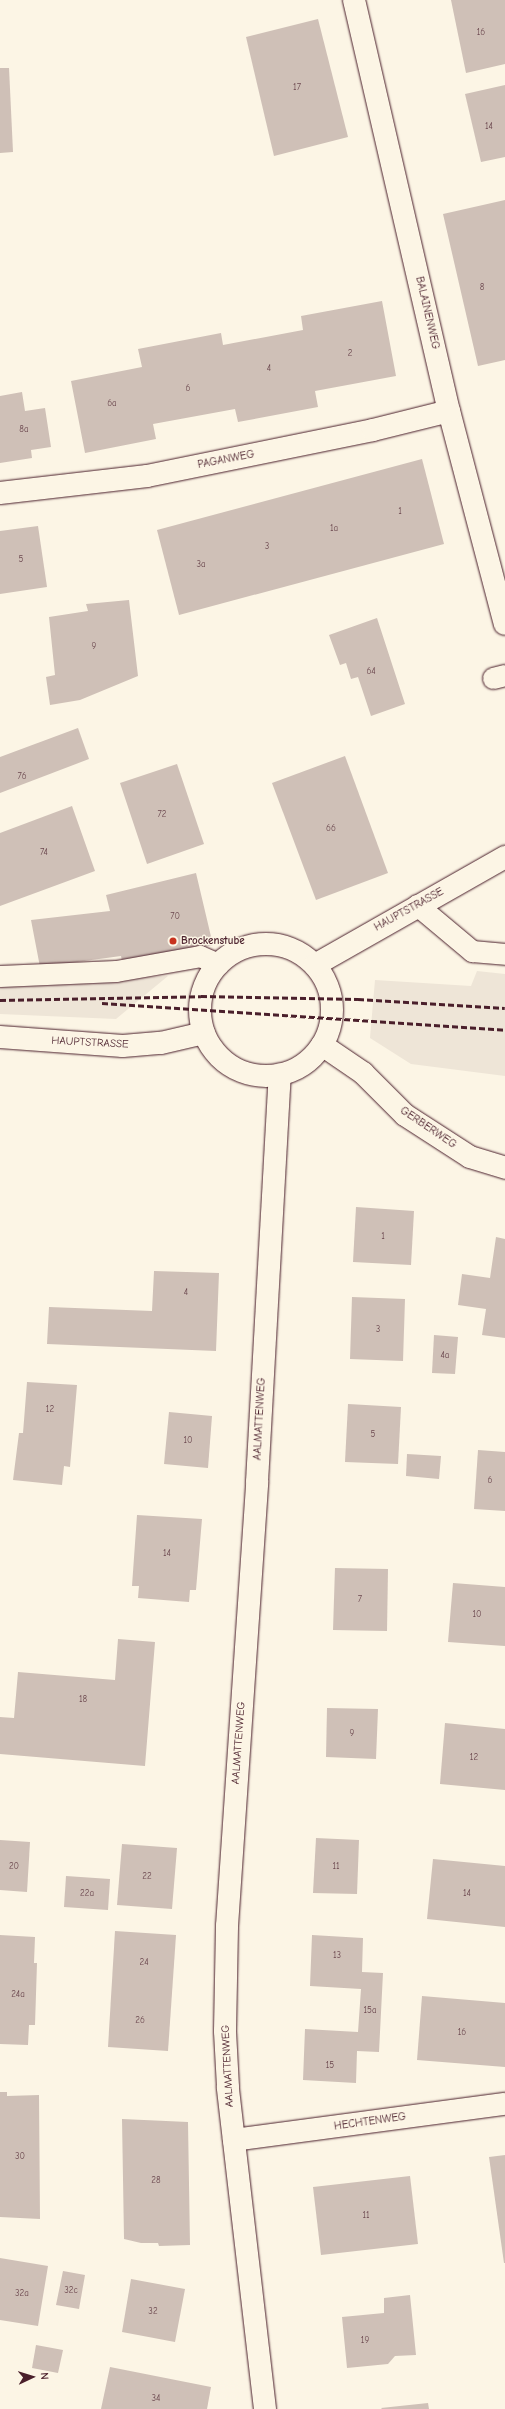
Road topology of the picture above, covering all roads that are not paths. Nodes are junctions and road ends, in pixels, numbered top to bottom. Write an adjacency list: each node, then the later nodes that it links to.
1 (354, 0): 2 (street, BALAINENWEG)
2 (450, 411): 3 (street, PAGANWEG); 4 (street, BALAINENWEG)
3 (0, 493)
4 (505, 624)
5 (505, 857): 6 (street, HAUPTSTRASSE)
6 (417, 905): 7 (lane); 9 (street, HAUPTSTRASSE)
7 (505, 954)
8 (218, 964): 9 (street); 10 (lane); 11 (street)
9 (315, 965): 13 (street)
10 (0, 976)
11 (204, 1033): 12 (street, HAUPTSTRASSE); 14 (street)
12 (0, 1037)
13 (322, 1045): 14 (street); 15 (street, GERBERWEG)
14 (280, 1075): 17 (street, AALMATTENWEG)
15 (505, 1168)
16 (505, 2104): 17 (street, HECHTENWEG)
17 (234, 2140): 18 (street, AALMATTENWEG)
18 (265, 2409)

